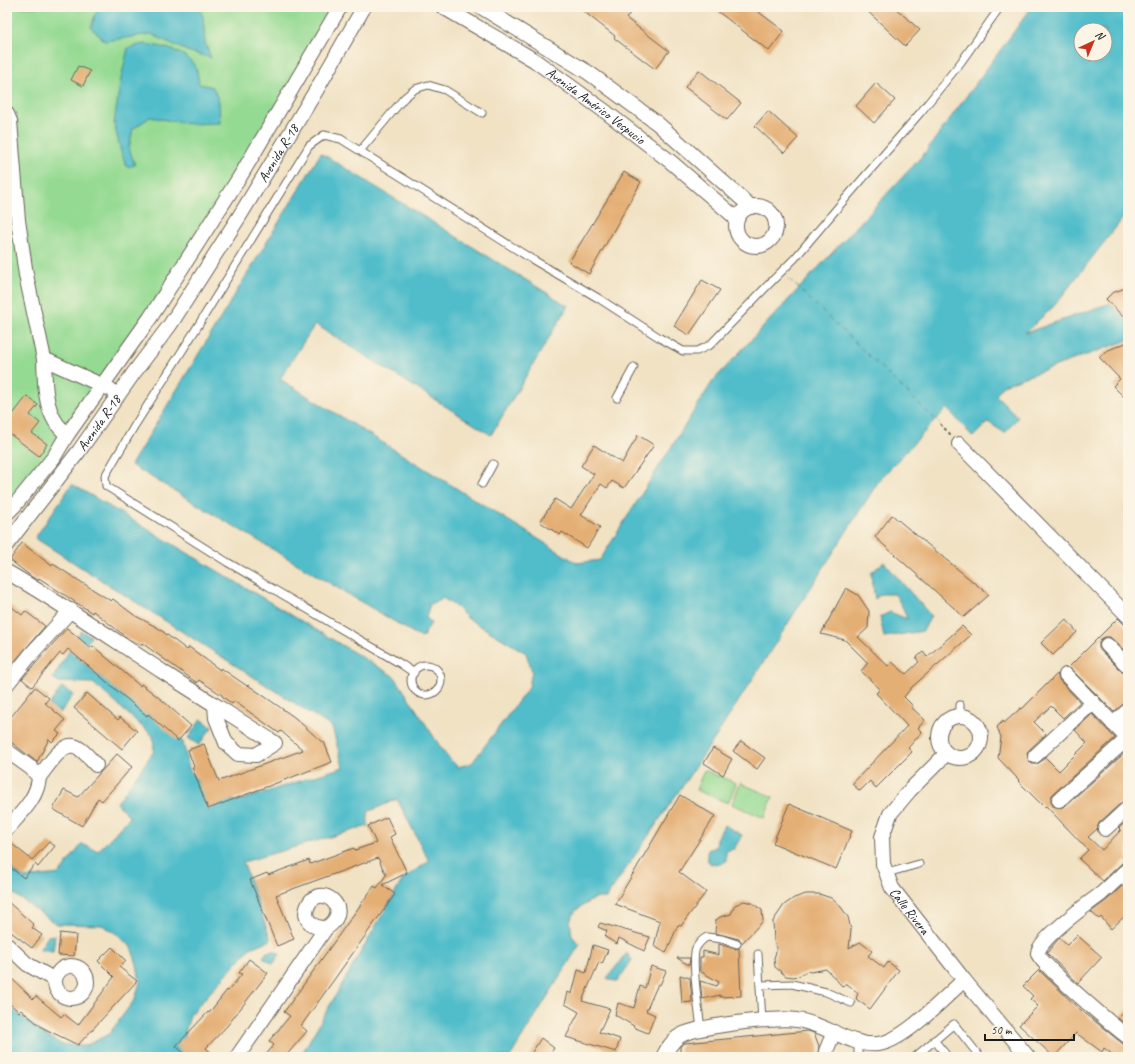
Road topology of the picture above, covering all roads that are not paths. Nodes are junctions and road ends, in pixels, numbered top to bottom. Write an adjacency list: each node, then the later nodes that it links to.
1 (340, 7): 13 (street, Avenida R-18)
2 (364, 7): 14 (street, Avenida R-18)
3 (443, 7): 10 (street, Avenida Américo Vespucio)
4 (481, 7): 9 (street, Avenida Américo Vespucio)
5 (1000, 7): 8 (lane)
6 (482, 113): 8 (lane)
7 (7, 114): 11 (street)
8 (360, 151): 28 (lane)
9 (751, 207): 10 (street); 10 (street)
10 (737, 219)
11 (44, 359): 13 (street); 16 (street)
12 (634, 366): 15 (lane)
13 (102, 386): 14 (street); 16 (street, Avenida R-18)
14 (120, 394): 18 (street, Avenida R-18)
15 (617, 398)
16 (66, 438): 18 (street, Avenida R-18); 21 (street)
17 (959, 444): 25 (street)
18 (79, 450): 22 (street)
19 (493, 464): 20 (lane)
20 (482, 484)
21 (7, 513)
22 (7, 544)
23 (7, 572): 24 (street)
24 (71, 610): 30 (street); 32 (street)
25 (1128, 616)
26 (1107, 645): 27 (street)
27 (1128, 666)
28 (414, 673): 28 (lane)
29 (1066, 675): 31 (street)
30 (7, 684)
31 (1093, 702): 34 (street); 38 (street)
32 (215, 705)
33 (1128, 710): 34 (street)
34 (1113, 724): 35 (street)
35 (1128, 739): 41 (street)
36 (7, 751): 40 (street)
37 (946, 754): 37 (street); 47 (street, Calle Rivera)
38 (1035, 756)
39 (96, 765): 40 (street)
40 (39, 777): 43 (street)
41 (1059, 800)
42 (1128, 808): 44 (street)
43 (7, 829)
44 (1105, 829)
45 (919, 864): 47 (lane)
46 (1128, 869): 59 (street)
47 (887, 873): 53 (street, Calle Rivera)
48 (326, 928): 62 (street)
49 (737, 944): 57 (lane)
50 (7, 945): 52 (street)
51 (758, 954): 54 (lane)
52 (55, 980)
53 (964, 980): 61 (street); 69 (street, Calle Rivera)
54 (760, 985): 55 (lane); 56 (lane)
55 (851, 1003)
56 (762, 1021): 57 (street); 58 (street)
57 (701, 1028): 63 (street)
58 (834, 1032): 61 (street); 64 (street)
59 (1128, 1037)
60 (934, 1040): 66 (lane); 67 (lane); 68 (lane)
61 (858, 1042): 65 (lane)
62 (238, 1057)
63 (663, 1057)
64 (828, 1057)
65 (858, 1057)
66 (915, 1057)
67 (948, 1057)
68 (980, 1057)
69 (1028, 1057)

